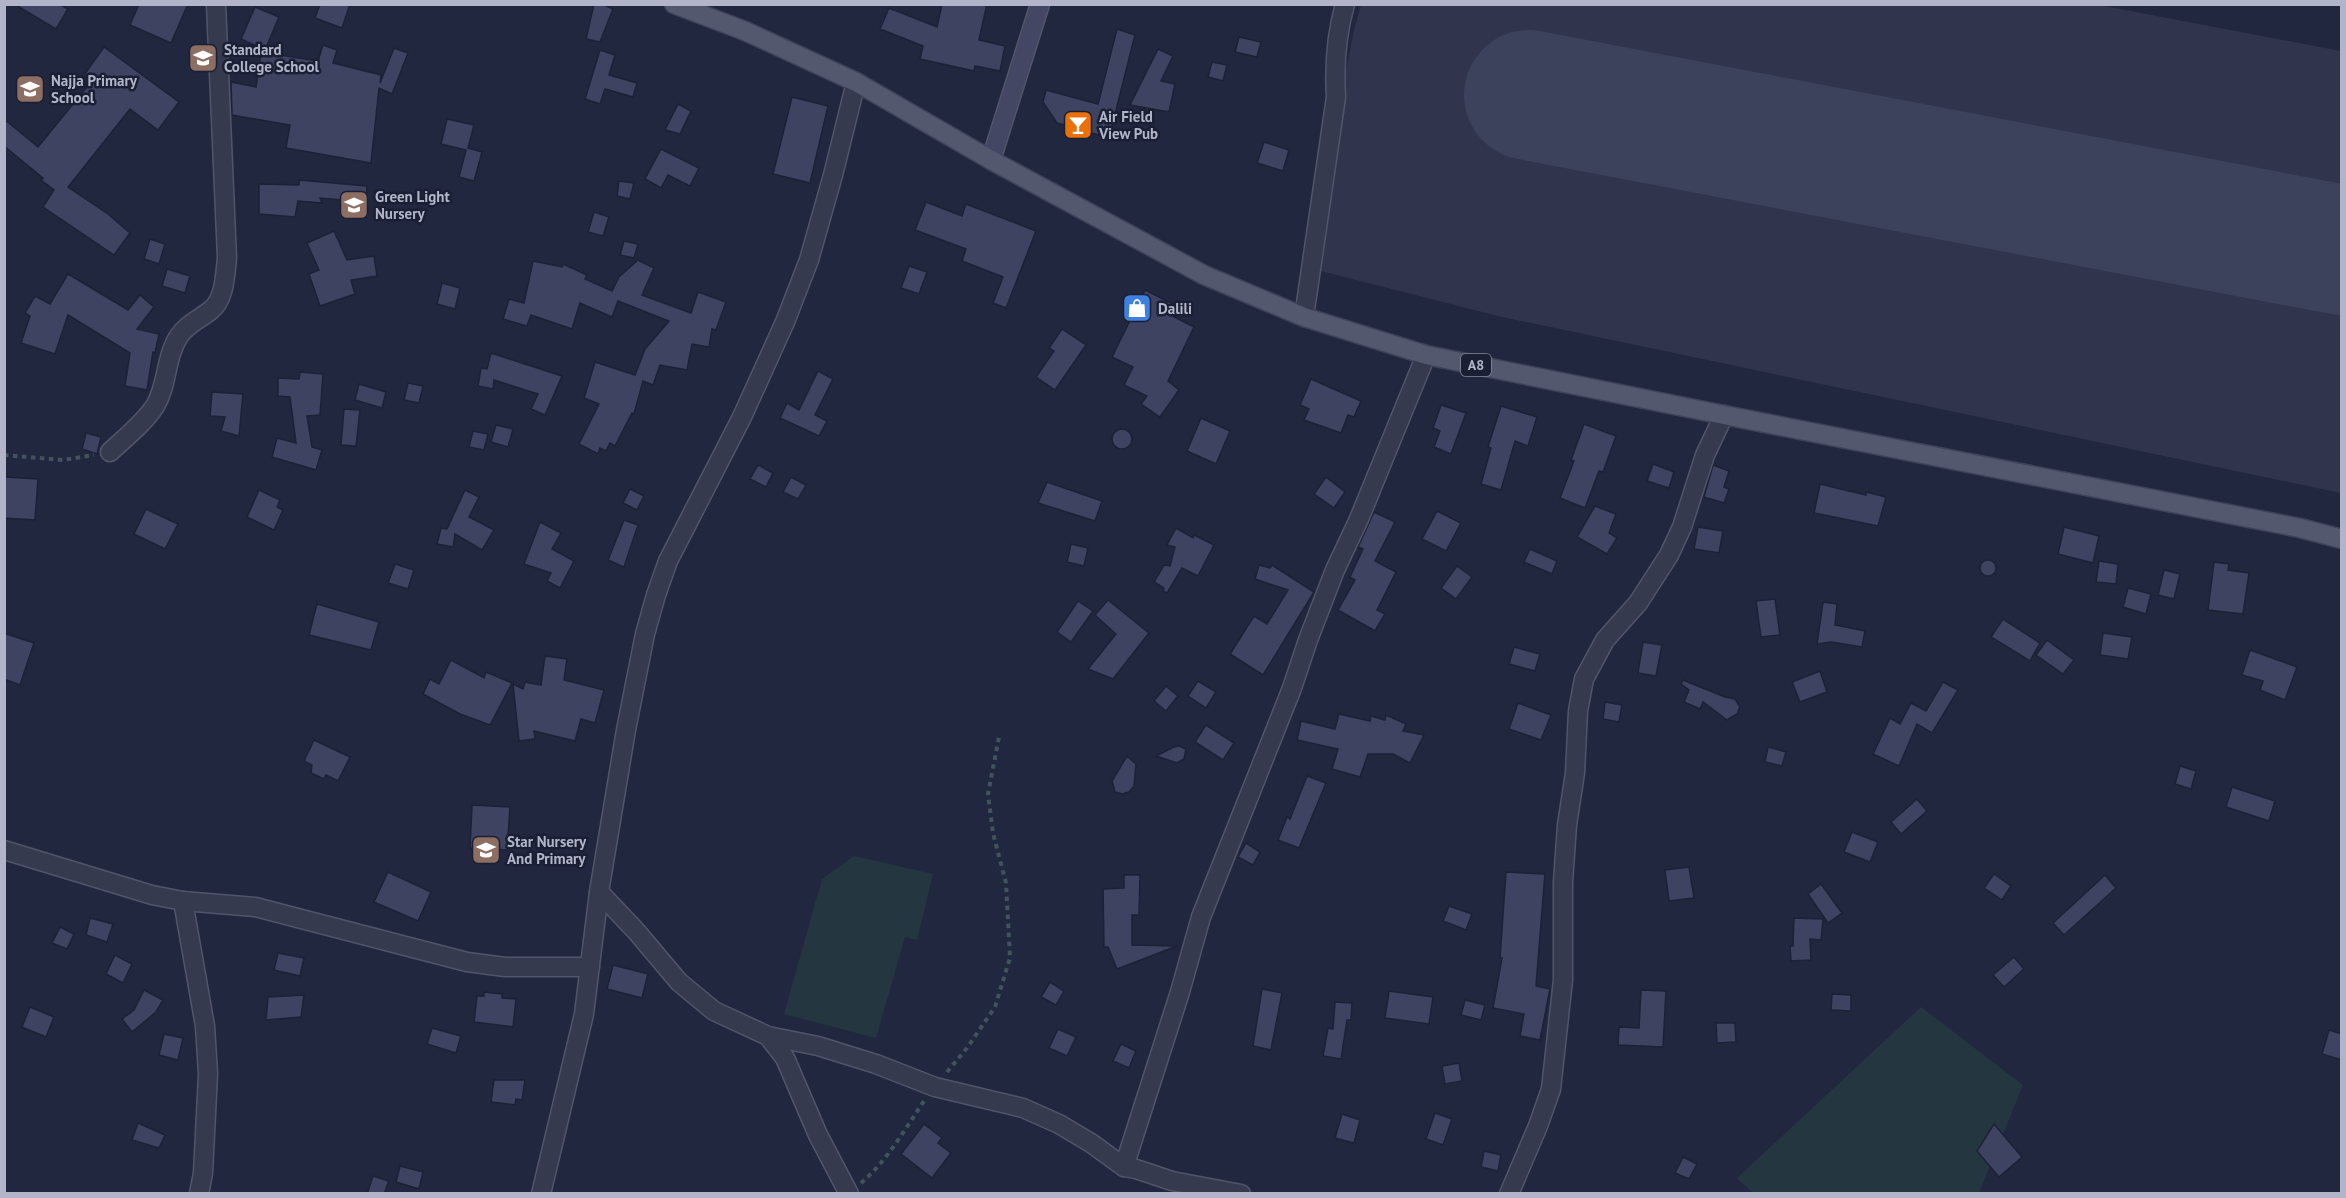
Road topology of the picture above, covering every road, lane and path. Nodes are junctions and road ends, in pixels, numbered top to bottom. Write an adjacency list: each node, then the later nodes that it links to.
1 (216, 4): 10 (street)
2 (674, 4): 5 (main road, A8)
3 (1040, 4): 6 (street)
4 (1345, 4): 7 (street)
5 (856, 82): 6 (main road, A8); 15 (street)
6 (991, 160): 7 (main road, A8)
7 (1304, 317): 8 (main road, A8)
8 (1426, 355): 9 (main road, A8); 20 (street)
9 (1724, 416): 12 (main road, A8); 25 (street)
10 (110, 452): 11 (path)
11 (4, 455)
12 (2342, 539)
13 (999, 737): 19 (path)
14 (4, 850): 16 (street)
15 (599, 892): 17 (street); 18 (street)
16 (183, 901): 17 (street); 22 (street)
17 (591, 967): 23 (street)
18 (768, 1036): 19 (street); 21 (street)
19 (935, 1088): 20 (street); 21 (path)
20 (1124, 1167): 24 (street)
21 (852, 1191)
22 (199, 1194)
23 (541, 1194)
24 (1241, 1194)
25 (1509, 1194)

